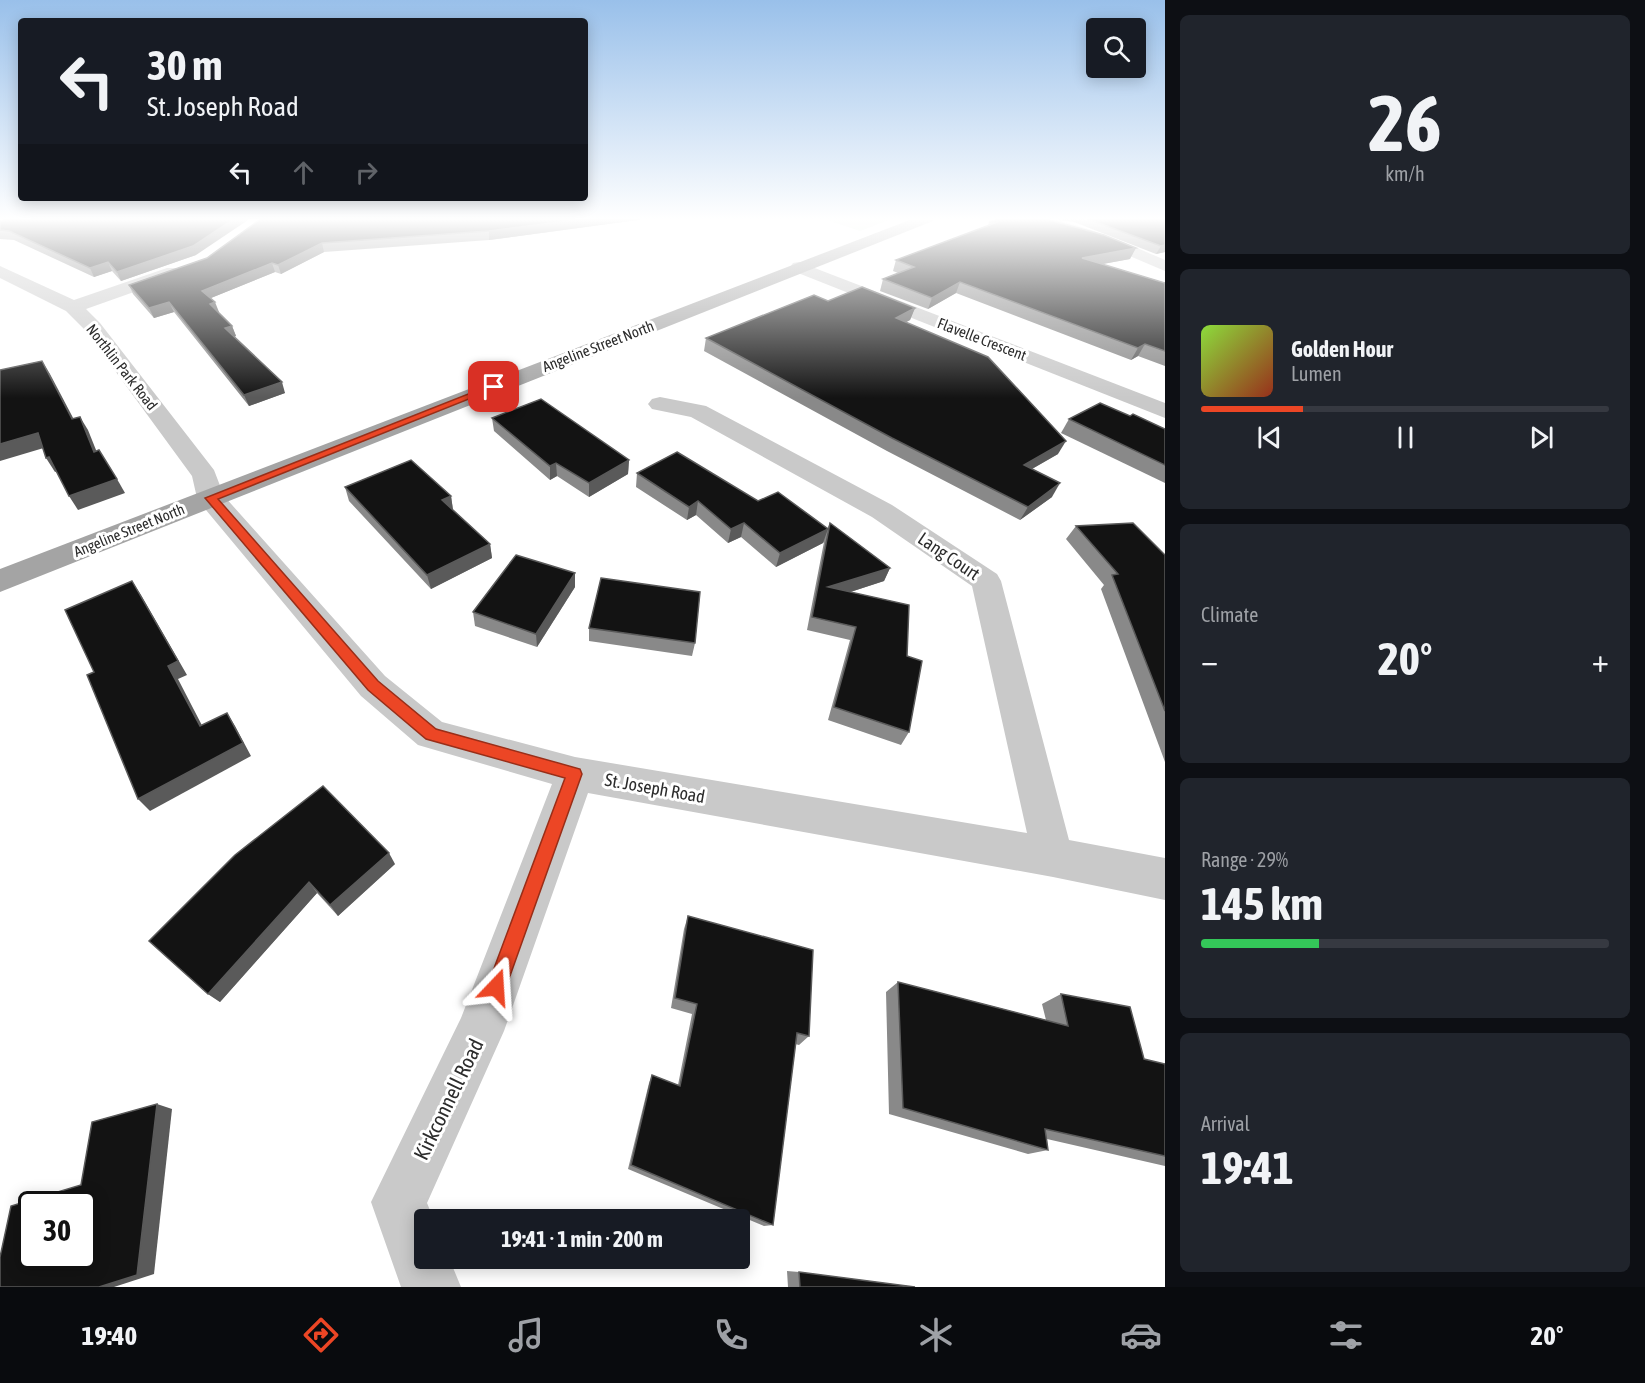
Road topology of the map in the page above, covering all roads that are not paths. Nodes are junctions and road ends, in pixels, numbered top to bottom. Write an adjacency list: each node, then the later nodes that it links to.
1 (14, 278): 5 (street, Northlin Park Road)
2 (155, 278): 5 (street)
3 (771, 278): 8 (main road, Angeline Street North)
4 (827, 278): 7 (street, Flavelle Crescent)
5 (73, 307): 8 (street, Northlin Park Road)
6 (660, 405): 11 (street, Lang Court)
7 (1165, 411)
8 (211, 498): 9 (main road, Angeline Street North); 10 (street, St. Joseph Road)
9 (0, 581)
10 (574, 774): 11 (street, St. Joseph Road); 13 (street, Kirkconnell Road)
11 (1053, 857): 12 (street, St. Joseph Road)
12 (1165, 879)
13 (431, 1287)

